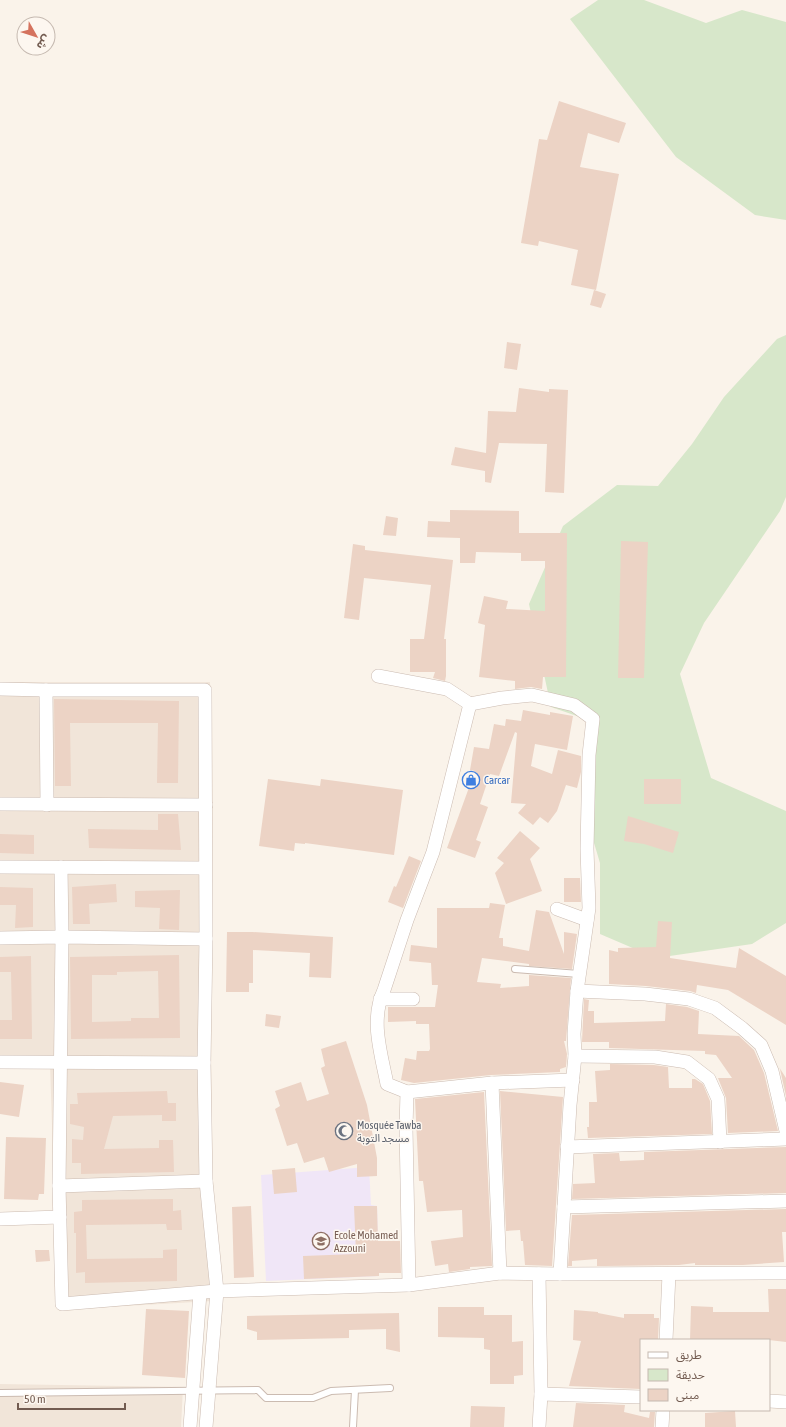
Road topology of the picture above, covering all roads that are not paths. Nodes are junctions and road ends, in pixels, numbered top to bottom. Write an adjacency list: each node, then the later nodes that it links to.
1 (378, 676): 4 (street)
2 (0, 688): 3 (street)
3 (46, 690): 6 (street); 7 (street)
4 (470, 704): 12 (street); 19 (street)
5 (0, 804): 6 (street)
6 (47, 805): 7 (street)
7 (206, 805): 10 (street)
8 (0, 867): 9 (street)
9 (61, 867): 10 (street); 13 (street)
10 (205, 868): 15 (street)
11 (557, 910): 12 (street)
12 (587, 920): 17 (street)
13 (62, 936): 14 (street); 15 (street); 23 (street)
14 (0, 938)
15 (206, 939): 24 (street)
16 (515, 970): 17 (lane)
17 (579, 974): 18 (street)
18 (577, 992): 21 (street); 28 (street)
19 (380, 999): 20 (street); 27 (street)
20 (413, 999)
21 (575, 1056): 25 (street); 30 (street)
22 (0, 1062): 23 (street)
23 (61, 1063): 24 (street); 33 (street)
24 (204, 1063): 32 (street)
25 (573, 1080): 26 (street); 31 (street)
26 (492, 1083): 27 (street); 38 (street)
27 (407, 1092): 43 (street)
28 (786, 1131)
29 (786, 1139): 30 (street)
30 (720, 1142): 31 (street)
31 (567, 1147): 35 (street)
32 (206, 1181): 33 (street); 44 (street)
33 (59, 1186): 36 (street)
34 (786, 1201): 35 (street)
35 (564, 1207): 41 (street)
36 (60, 1217): 37 (street); 45 (street)
37 (0, 1219)
38 (500, 1273): 40 (street); 43 (street)
39 (786, 1273): 42 (street)
40 (539, 1274): 41 (street); 52 (street)
41 (560, 1274): 42 (street)
42 (669, 1274): 46 (street)
43 (410, 1285): 44 (street)
44 (216, 1291): 45 (street); 49 (street)
45 (200, 1293): 48 (street)
46 (666, 1339)
47 (390, 1388): 50 (lane)
48 (193, 1390): 49 (lane); 51 (lane); 57 (street)
49 (209, 1390): 50 (lane); 58 (street)
50 (355, 1390): 59 (lane)
51 (0, 1393)
52 (540, 1394): 53 (street); 60 (street)
53 (640, 1397)
54 (770, 1401): 55 (street)
55 (786, 1402)
56 (662, 1411): 61 (street)
57 (190, 1427)
58 (206, 1427)
59 (353, 1427)
60 (539, 1427)
61 (662, 1427)

